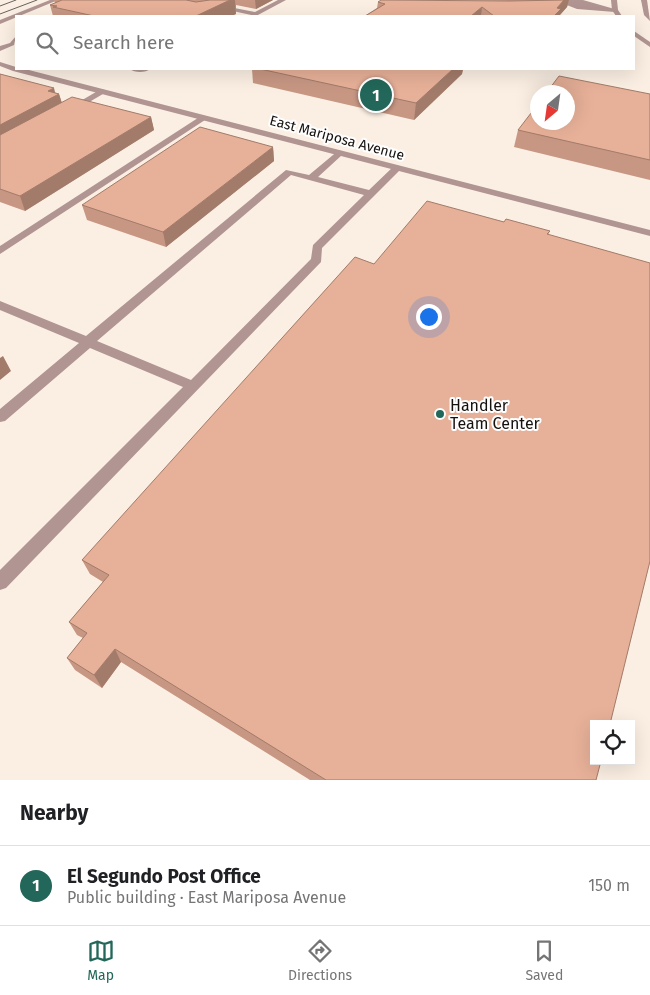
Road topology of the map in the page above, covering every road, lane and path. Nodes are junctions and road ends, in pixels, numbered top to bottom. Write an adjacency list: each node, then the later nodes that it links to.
1 (55, 0): 10 (street)
2 (184, 0): 3 (street)
3 (282, 0)
4 (586, 0): 7 (street)
5 (644, 0): 13 (street)
6 (562, 1): 8 (street); 8 (street)
7 (614, 1): 9 (street)
8 (601, 8): 9 (street)
9 (615, 10): 11 (street)
10 (18, 15)
11 (618, 15)
12 (15, 16): 14 (street)
13 (649, 16)
14 (0, 22)
15 (635, 34): 19 (street)
16 (6, 38): 17 (street)
17 (15, 39)
18 (15, 40): 20 (street)
19 (650, 45)
20 (0, 49)
21 (10, 54): 22 (street)
22 (0, 55)
23 (0, 64): 24 (street, East Mariposa Avenue)
24 (15, 69)
25 (20, 70): 26 (street, East Mariposa Avenue)
26 (104, 91): 27 (street); 28 (street, East Mariposa Avenue)
27 (63, 113)
28 (204, 118): 29 (street, East Mariposa Avenue); 34 (street)
29 (339, 153): 30 (street, East Mariposa Avenue); 31 (street)
30 (397, 168): 32 (street); 33 (street, East Mariposa Avenue)
31 (311, 178): 32 (street); 36 (street)
32 (370, 194): 37 (street)
33 (650, 234)
34 (0, 251)
35 (0, 305): 36 (street)
36 (88, 342): 37 (street); 38 (street)
37 (193, 386): 39 (street)
38 (0, 416)
39 (0, 582)

